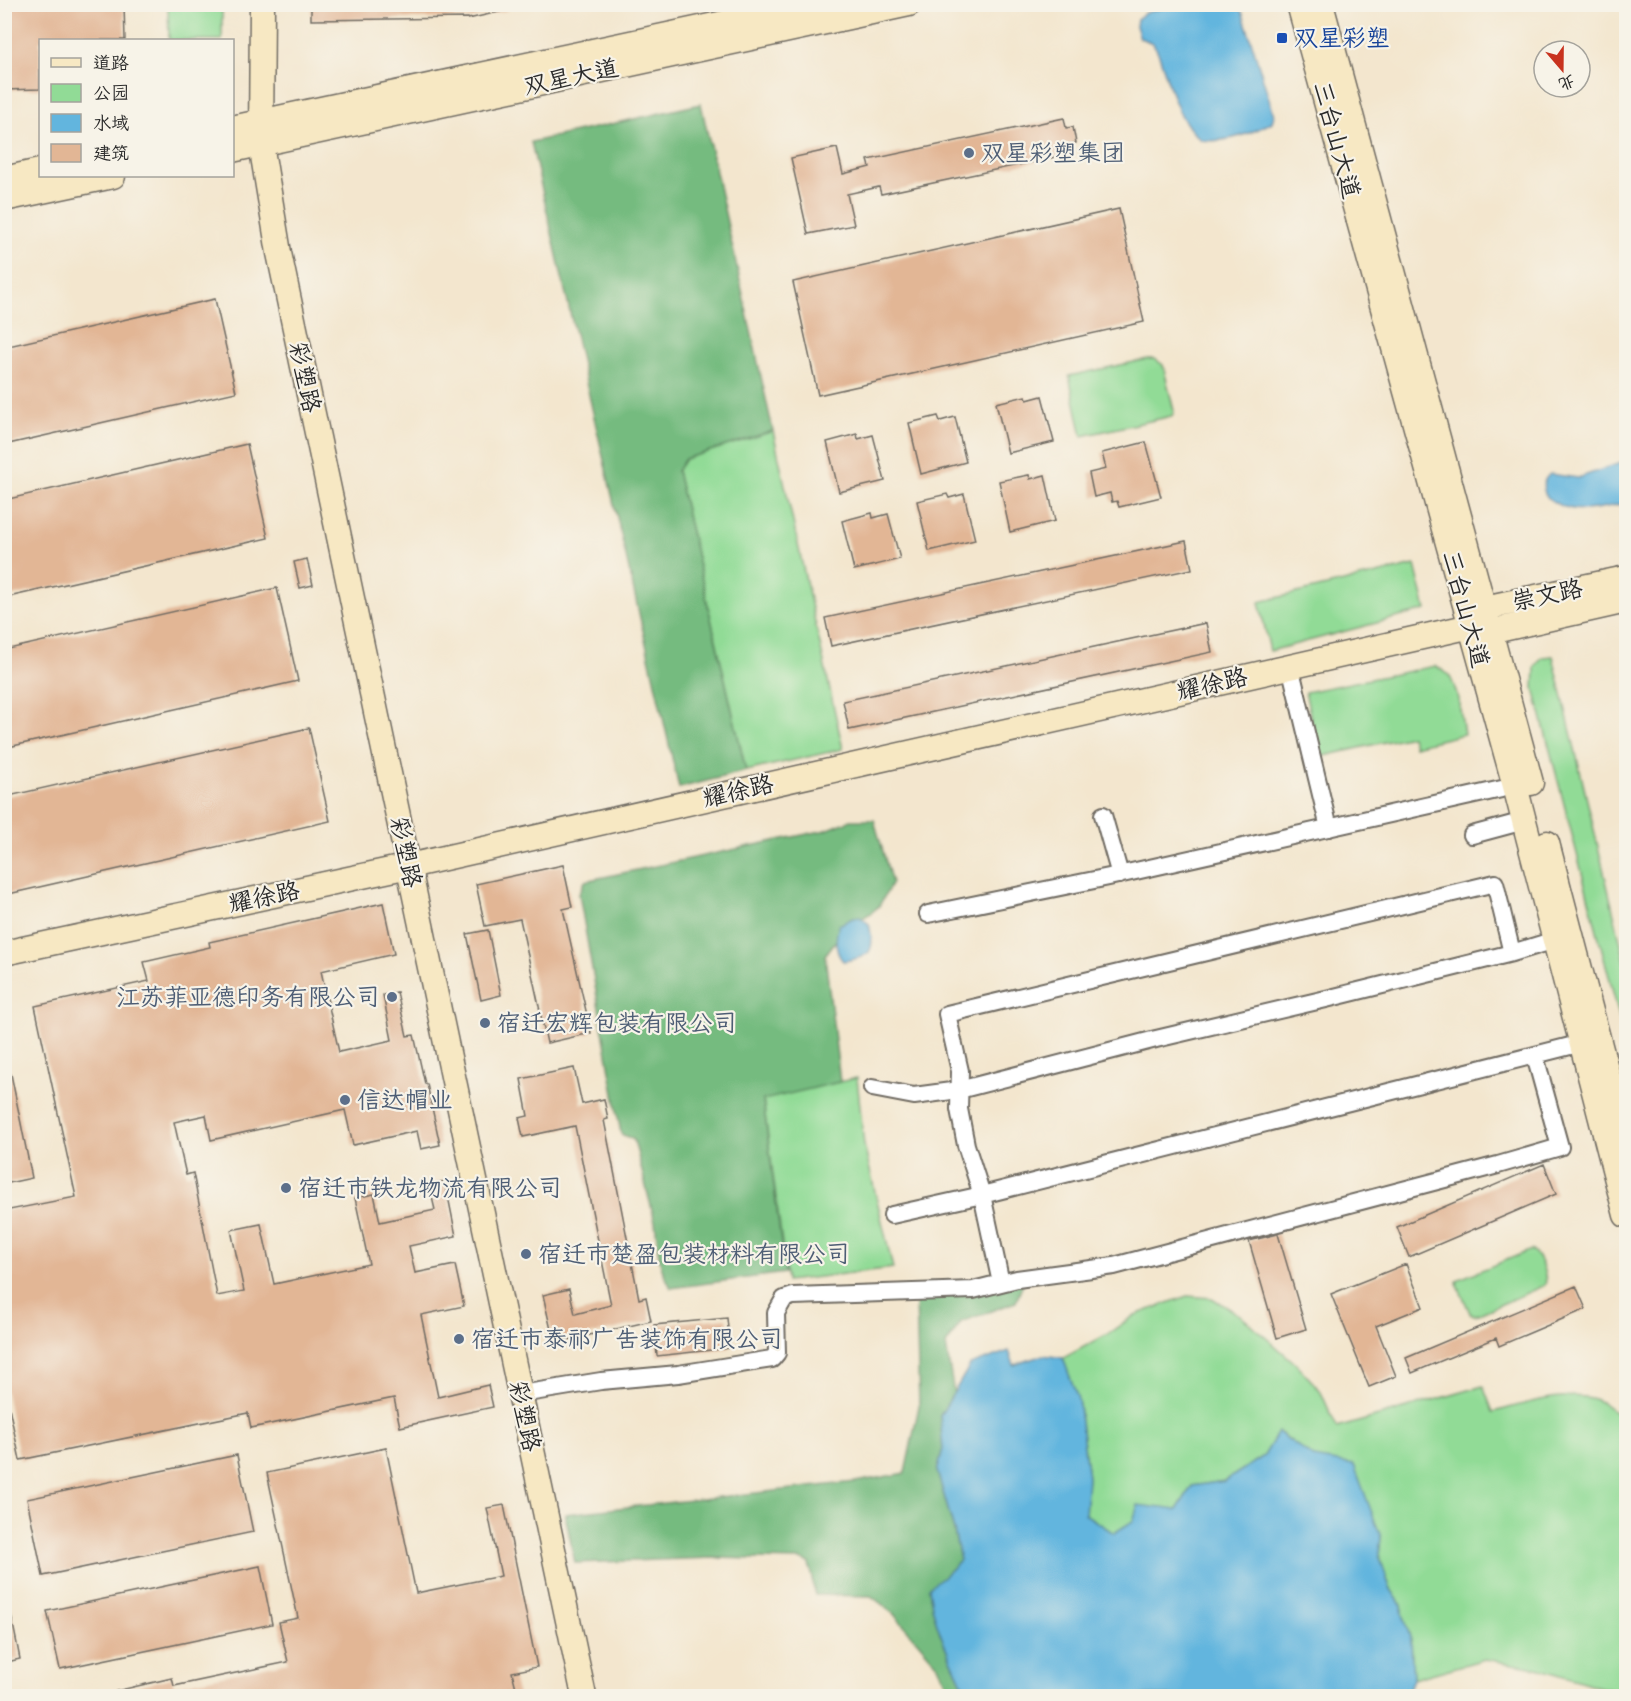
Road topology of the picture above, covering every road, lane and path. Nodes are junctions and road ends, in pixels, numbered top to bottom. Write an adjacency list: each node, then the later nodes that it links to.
1 (262, 4): 7 (street, 彩塑路)
2 (813, 4): 7 (street, 双星大道)
3 (909, 4): 7 (street, 双星大道)
4 (1299, 4): 15 (street, 三台山大道)
5 (1321, 4): 15 (street, 三台山大道)
6 (234, 128): 7 (street, 双星大道)
7 (261, 133): 8 (street, 双星大道); 22 (street, 彩塑路)
8 (234, 149)
9 (39, 171): 11 (street)
10 (108, 177): 12 (street)
11 (4, 179)
12 (4, 199)
13 (1626, 578): 15 (street, 崇文路)
14 (1626, 601): 15 (street, 崇文路)
15 (1478, 623): 16 (street, 耀徐路); 17 (street, 三台山大道); 32 (street, 三台山大道)
16 (1290, 666): 20 (street); 22 (street, 耀徐路)
17 (1515, 786): 19 (street, 三台山大道); 20 (street)
18 (1103, 815): 23 (street)
19 (1524, 820): 21 (street); 25 (street, 三台山大道)
20 (1329, 828): 23 (street)
21 (1473, 835)
22 (409, 866): 26 (street, 耀徐路); 37 (street, 彩塑路)
23 (1120, 875): 24 (street)
24 (928, 914)
25 (1555, 940): 27 (street); 28 (street, 三台山大道)
26 (4, 953)
27 (1512, 953): 31 (street); 31 (street)
28 (1582, 1043): 29 (street); 35 (street, 三台山大道)
29 (1535, 1056): 33 (street); 36 (street)
30 (872, 1088): 31 (street)
31 (959, 1090): 33 (street)
32 (1626, 1145)
33 (982, 1195): 34 (street); 36 (street)
34 (892, 1215)
35 (1626, 1215)
36 (1001, 1282): 37 (street)
37 (521, 1394): 38 (street, 彩塑路)
38 (584, 1696)

